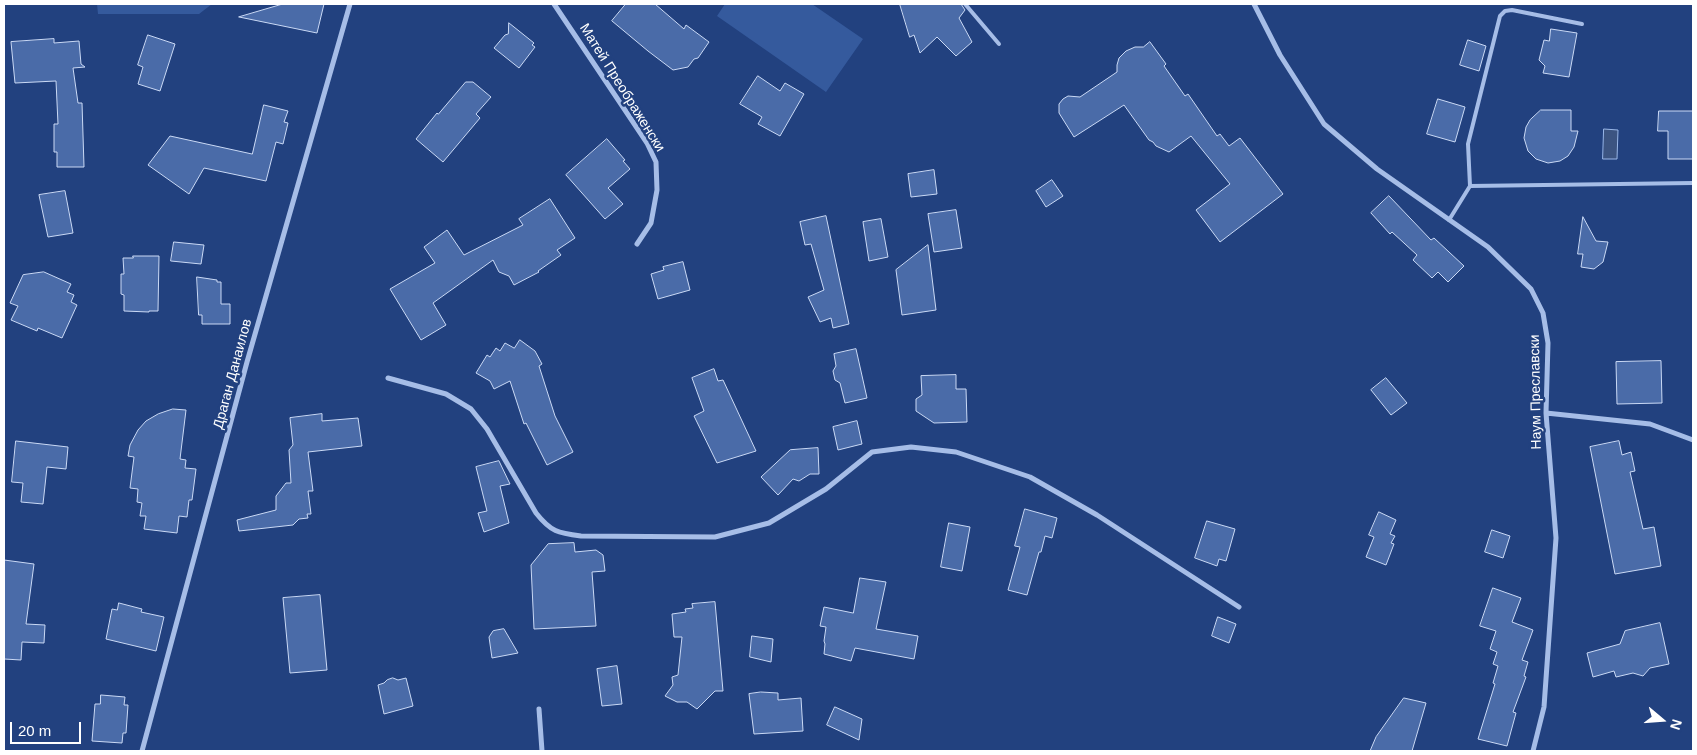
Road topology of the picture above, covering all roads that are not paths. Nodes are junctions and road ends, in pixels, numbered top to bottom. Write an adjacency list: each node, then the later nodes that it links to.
1 (350, 4): 16 (street, Драган Данаилов)
2 (554, 4): 10 (street, Матей Преображенски)
3 (965, 4): 6 (lane)
4 (1254, 4): 9 (street, Наум Преславски)
5 (1582, 24): 8 (lane)
6 (999, 44)
7 (1693, 183): 8 (lane)
8 (1470, 186): 9 (lane)
9 (1449, 220): 12 (street, Наум Преславски)
10 (637, 244)
11 (388, 378): 14 (street)
12 (1546, 413): 13 (street); 18 (street, Наум Преславски)
13 (1693, 440)
14 (1239, 607)
15 (539, 709): 17 (street)
16 (142, 751)
17 (542, 751)
18 (1533, 751)

